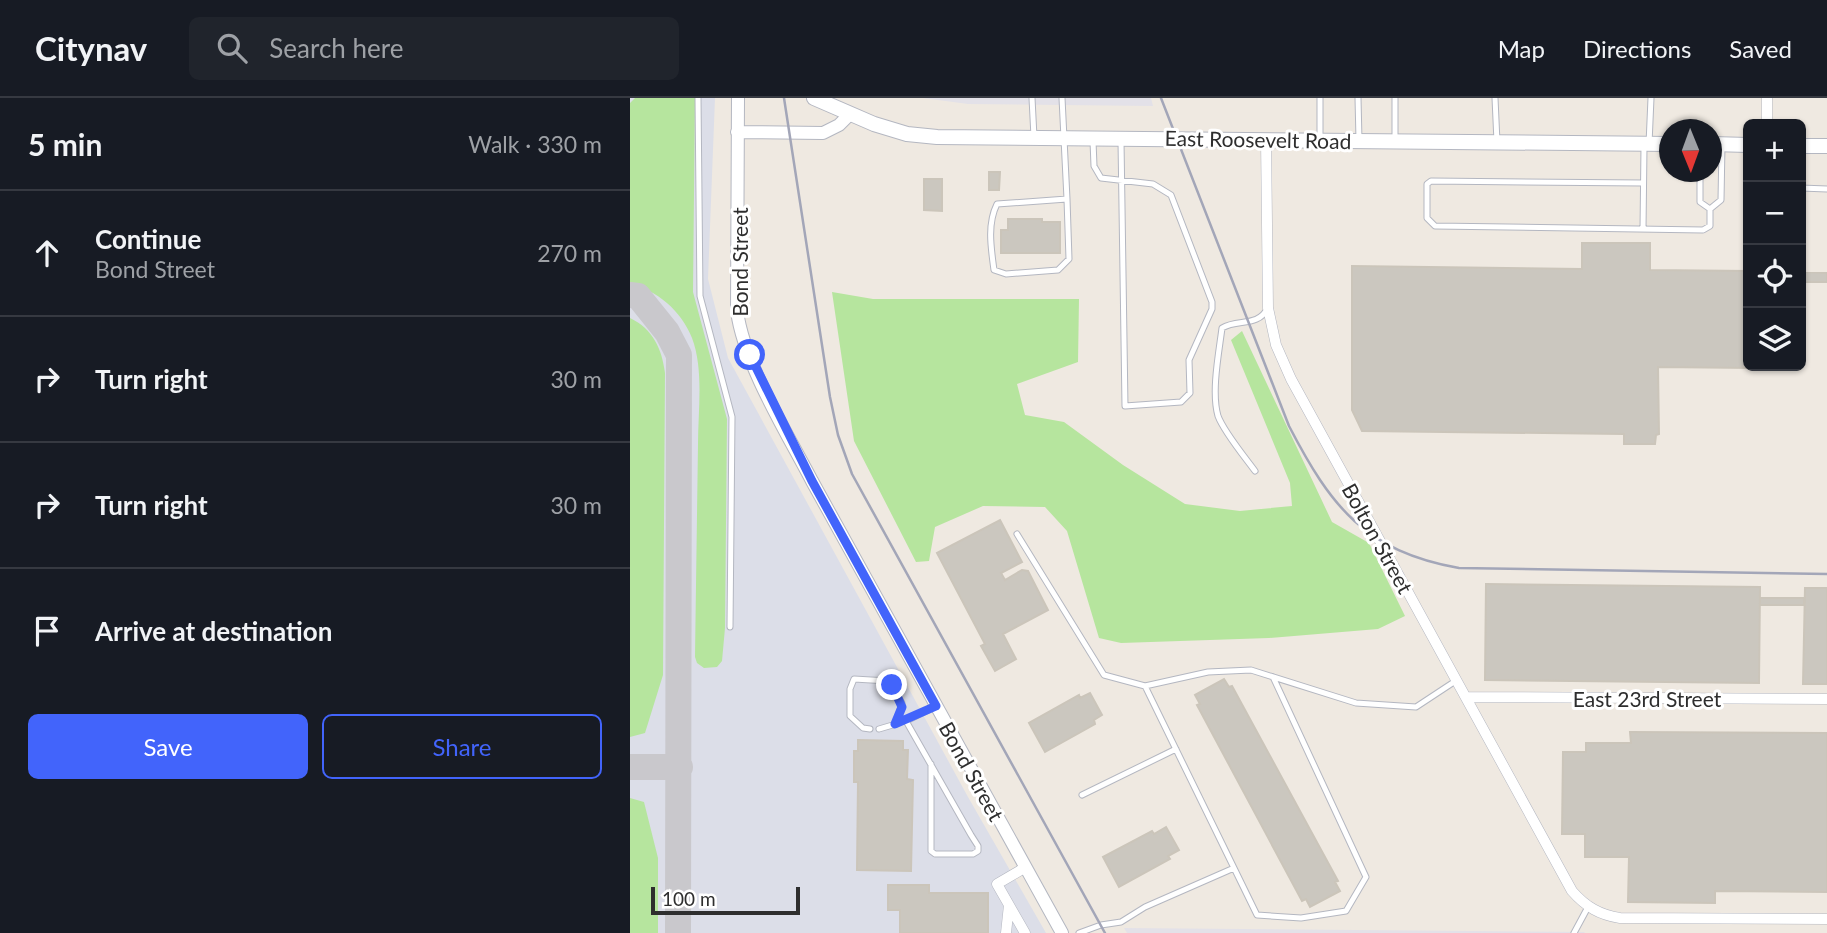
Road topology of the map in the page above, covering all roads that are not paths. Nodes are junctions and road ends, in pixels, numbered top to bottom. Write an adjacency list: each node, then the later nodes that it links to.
1 (698, 98): 42 (lane)
2 (738, 98): 14 (street, Bond Street)
3 (816, 98): 12 (main road, East Roosevelt Road)
4 (1032, 98): 15 (lane)
5 (1062, 98): 16 (lane)
6 (1320, 98): 20 (lane)
7 (1358, 98): 21 (lane)
8 (1395, 98): 22 (lane)
9 (1495, 98): 23 (lane)
10 (1651, 98): 24 (lane)
11 (1767, 98): 13 (street)
12 (850, 114): 14 (street); 15 (main road, East Roosevelt Road)
13 (1767, 119)
14 (737, 132): 48 (street, Bond Street)
15 (1034, 137): 16 (main road, East Roosevelt Road)
16 (1066, 137): 17 (main road, East Roosevelt Road); 36 (lane)
17 (1093, 138): 18 (main road, East Roosevelt Road); 30 (lane)
18 (1121, 138): 19 (main road, East Roosevelt Road); 30 (lane)
19 (1266, 139): 20 (main road, East Roosevelt Road); 39 (street, Bolton Street)
20 (1320, 139): 21 (main road, East Roosevelt Road)
21 (1359, 140): 22 (main road, East Roosevelt Road)
22 (1395, 141): 23 (main road, East Roosevelt Road)
23 (1497, 142): 24 (main road, East Roosevelt Road)
24 (1647, 144): 25 (main road, East Roosevelt Road); 33 (lane)
25 (1659, 144)
26 (1722, 145): 27 (main road)
27 (1743, 145)
28 (1806, 146): 29 (main road)
29 (1827, 146)
30 (1121, 179): 30 (lane)
31 (1700, 182): 37 (lane)
32 (1720, 182): 37 (lane)
33 (1643, 183): 38 (lane); 38 (lane)
34 (1806, 188): 35 (lane)
35 (1827, 189)
36 (1067, 200): 36 (lane)
37 (1710, 209): 38 (lane)
38 (1643, 229)
39 (1268, 307): 40 (lane); 44 (street, Bolton Street)
40 (1255, 471)
41 (1017, 534): 45 (lane)
42 (730, 627)
43 (1273, 677): 44 (lane); 45 (lane); 57 (lane)
44 (1457, 680): 46 (street, Bolton Street)
45 (1145, 686): 53 (lane)
46 (1467, 697): 47 (street, East 23rd Street); 59 (street, Bolton Street)
47 (1827, 699)
48 (936, 706): 49 (lane); 56 (street, Bond Street)
49 (906, 721): 50 (lane); 54 (lane)
50 (895, 724): 51 (lane); 52 (lane)
51 (870, 729)
52 (879, 729)
53 (1176, 749): 55 (lane); 57 (lane)
54 (931, 764): 54 (lane)
55 (1082, 795)
56 (1026, 867): 58 (street); 63 (street, Bond Street)
57 (1234, 868): 64 (lane)
58 (1009, 905): 61 (street); 62 (street)
59 (1588, 907): 60 (street); 65 (lane)
60 (1827, 919)
61 (1006, 933)
62 (1025, 933)
63 (1062, 933)
64 (1079, 933)
65 (1574, 933)

